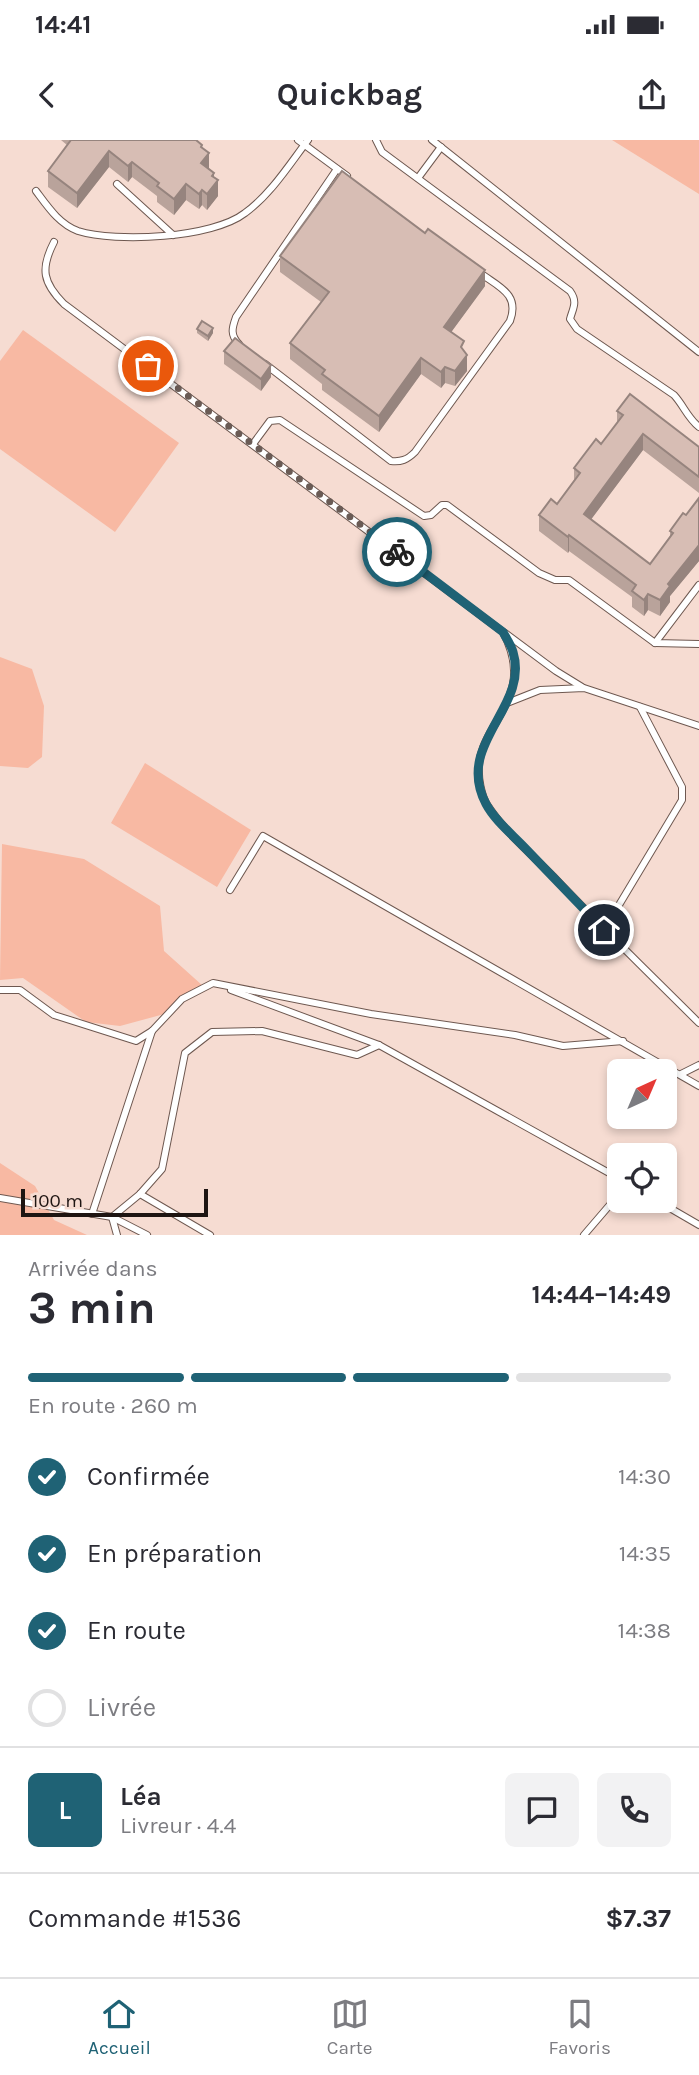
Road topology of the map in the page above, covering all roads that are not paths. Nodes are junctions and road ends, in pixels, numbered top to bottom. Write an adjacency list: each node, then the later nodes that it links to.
1 (376, 140): 7 (lane)
2 (432, 140): 4 (lane)
3 (303, 142): 5 (lane); 10 (lane)
4 (441, 147): 7 (lane); 14 (lane)
5 (337, 169): 6 (lane); 13 (lane)
6 (348, 177)
7 (418, 178): 16 (lane)
8 (117, 184): 10 (lane)
9 (36, 191): 10 (lane)
10 (173, 234)
11 (54, 242): 17 (lane)
12 (471, 267): 15 (lane)
13 (250, 352)
14 (699, 352)
15 (261, 361)
16 (699, 427)
17 (253, 444): 19 (lane); 20 (lane)
18 (699, 585): 20 (lane)
19 (503, 632): 22 (lane); 23 (lane)
20 (655, 643): 21 (lane)
21 (699, 644)
22 (584, 688): 23 (lane); 24 (lane)
23 (507, 704): 27 (lane)
24 (640, 706): 25 (lane); 27 (lane)
25 (699, 726)
26 (230, 890): 32 (lane)
27 (604, 930): 30 (lane)
28 (213, 983): 31 (lane); 32 (lane); 33 (lane)
29 (0, 990): 31 (lane)
30 (699, 1023)
31 (152, 1031): 42 (lane)
32 (623, 1041): 35 (lane)
33 (379, 1045): 37 (lane); 38 (lane)
34 (699, 1065): 35 (lane)
35 (681, 1074): 36 (lane)
36 (699, 1086)
37 (607, 1172)
38 (140, 1194): 43 (lane); 47 (lane)
39 (0, 1198): 42 (lane)
40 (607, 1208): 48 (lane)
41 (677, 1212): 44 (lane)
42 (92, 1214): 43 (lane)
43 (112, 1217): 45 (lane); 46 (lane)
44 (699, 1225)
45 (117, 1235)
46 (146, 1235)
47 (209, 1235)
48 (584, 1235)

